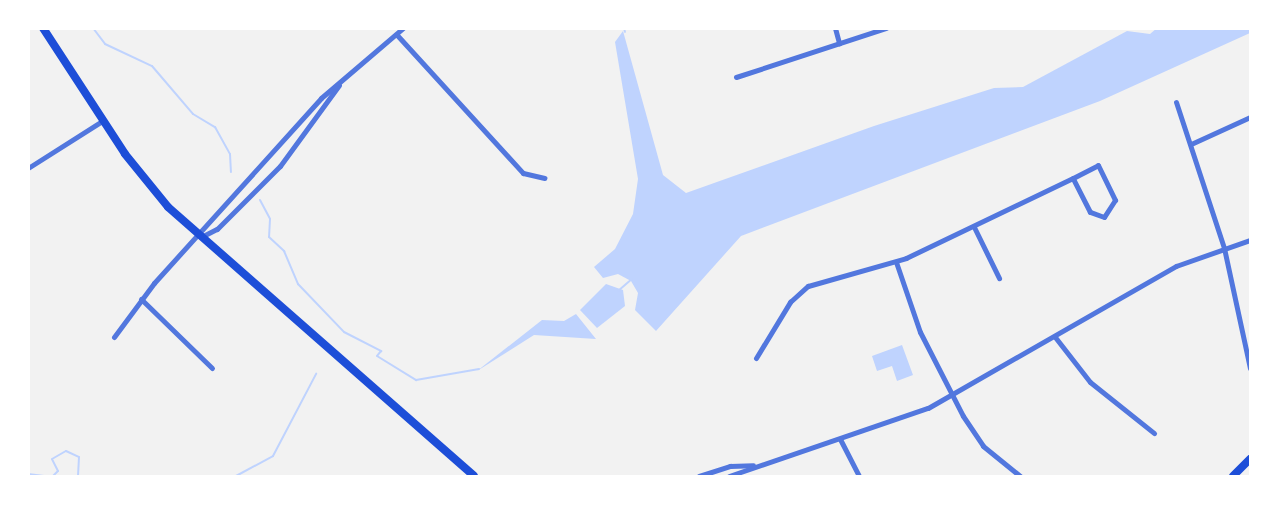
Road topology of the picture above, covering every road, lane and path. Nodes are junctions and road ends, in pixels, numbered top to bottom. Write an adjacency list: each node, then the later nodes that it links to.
1 (43, 28): 11 (main road)
2 (403, 28): 5 (street)
3 (835, 28): 6 (street)
4 (886, 28): 6 (street)
5 (397, 35): 8 (street); 14 (street)
6 (839, 43): 7 (street)
7 (736, 78)
8 (339, 85): 17 (street); 17 (street)
9 (1176, 102): 12 (street)
10 (1251, 117): 12 (street)
11 (102, 121): 13 (street); 17 (main road)
12 (1191, 144): 19 (street)
13 (28, 168)
14 (544, 178)
15 (1072, 178): 15 (street); 16 (street)
16 (974, 227): 20 (street); 21 (street)
17 (201, 237): 22 (street); 33 (main road)
18 (1251, 240): 19 (street)
19 (1224, 248): 23 (street); 27 (street)
20 (896, 262): 25 (street); 28 (street)
21 (999, 278)
22 (141, 298): 24 (street); 26 (street)
23 (1055, 337): 28 (street); 29 (street)
24 (114, 338)
25 (756, 358)
26 (212, 368)
27 (1251, 368)
28 (953, 396): 30 (street); 37 (street)
29 (1154, 433)
30 (840, 439): 32 (street); 36 (street)
31 (1251, 459): 38 (main road)
32 (755, 465): 34 (street); 35 (street)
33 (474, 477)
34 (699, 477)
35 (729, 477)
36 (859, 477)
37 (1020, 477)
38 (1233, 477)

